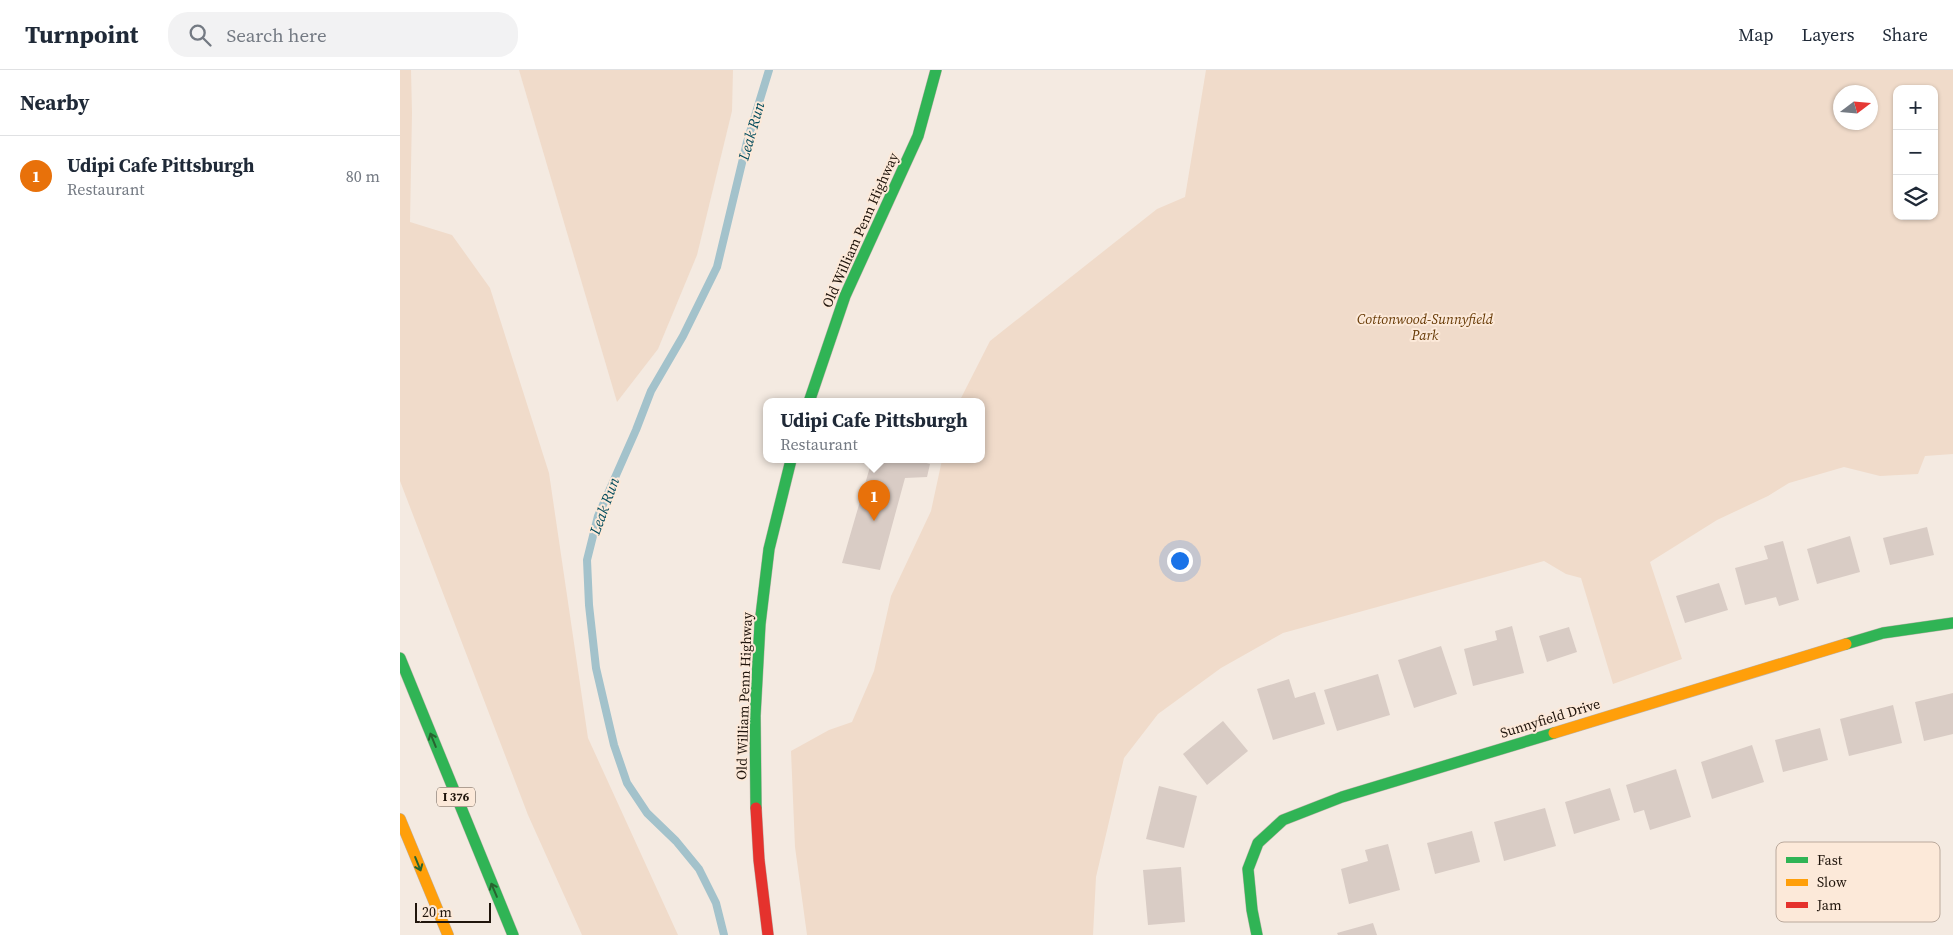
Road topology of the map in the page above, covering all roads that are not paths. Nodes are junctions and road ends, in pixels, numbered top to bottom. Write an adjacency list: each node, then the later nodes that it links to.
1 (936, 70): 2 (main road, Old William Penn Highway)
2 (810, 398)
3 (790, 463): 9 (main road, Old William Penn Highway)
4 (1953, 623): 10 (main road, Sunnyfield Drive)
5 (400, 658): 8 (main road, I 376, one-way to 5)
6 (400, 819): 7 (main road, one-way to 7)
7 (448, 935)
8 (513, 935)
9 (768, 935)
10 (1257, 935)

